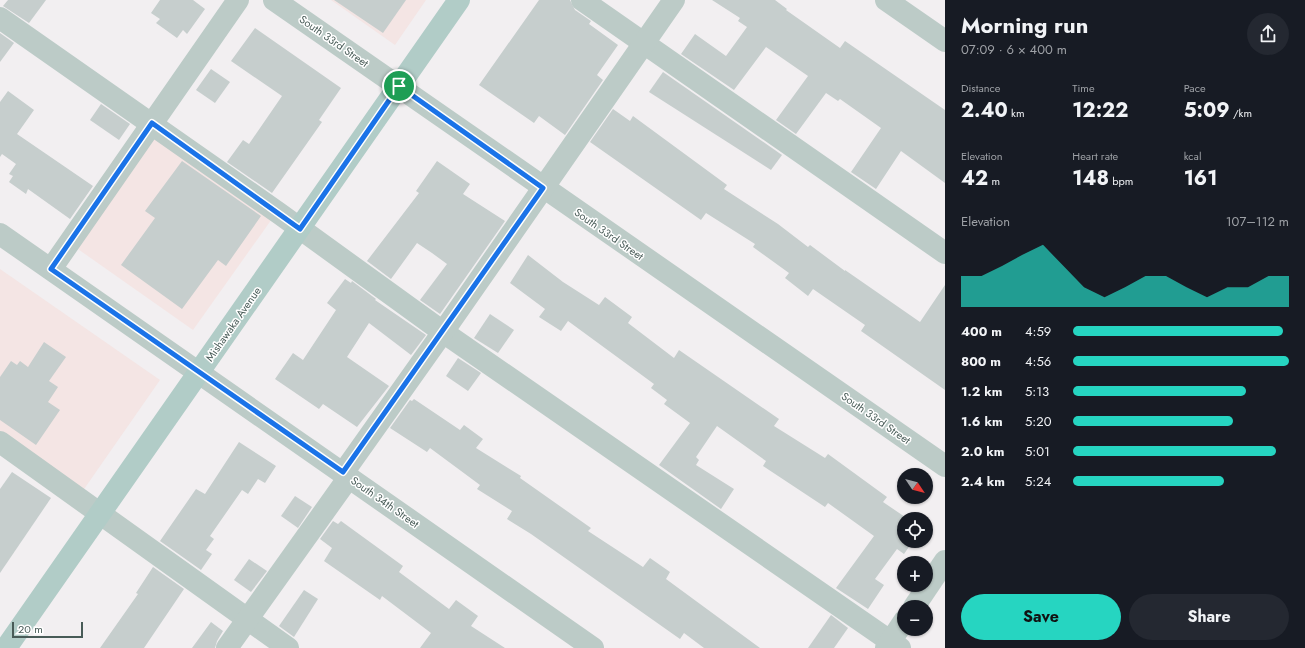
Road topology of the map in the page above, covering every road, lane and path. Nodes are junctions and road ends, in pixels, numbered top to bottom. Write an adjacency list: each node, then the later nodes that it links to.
1 (238, 0): 11 (street)
2 (274, 0): 10 (street, South 33rd Street)
3 (459, 0): 10 (main road, Mishawaka Avenue)
4 (582, 0): 9 (street)
5 (674, 0): 9 (street)
6 (886, 0): 8 (street)
7 (0, 18): 11 (street)
8 (945, 41)
9 (644, 43): 12 (street); 15 (street)
10 (399, 86): 12 (street, South 33rd Street); 13 (main road, Mishawaka Avenue)
11 (152, 123): 13 (street); 16 (street)
12 (543, 188): 17 (street); 20 (street, South 33rd Street)
13 (300, 229): 17 (street); 18 (main road, Mishawaka Avenue)
14 (0, 234): 16 (street, South 34th Street)
15 (945, 253)
16 (51, 269): 18 (street, South 34th Street)
17 (443, 332): 21 (street); 27 (street)
18 (200, 371): 21 (street, South 34th Street); 22 (main road, Mishawaka Avenue)
19 (0, 442): 22 (street)
20 (945, 466)
21 (346, 475): 25 (street); 31 (street, South 34th Street)
22 (100, 513): 25 (street); 28 (main road, Mishawaka Avenue)
23 (945, 561): 24 (street)
24 (919, 600)
25 (247, 619): 29 (street); 30 (street)
26 (897, 636): 27 (street)
27 (892, 646)
28 (6, 648)
29 (227, 648)
30 (288, 648)
31 (593, 648)

